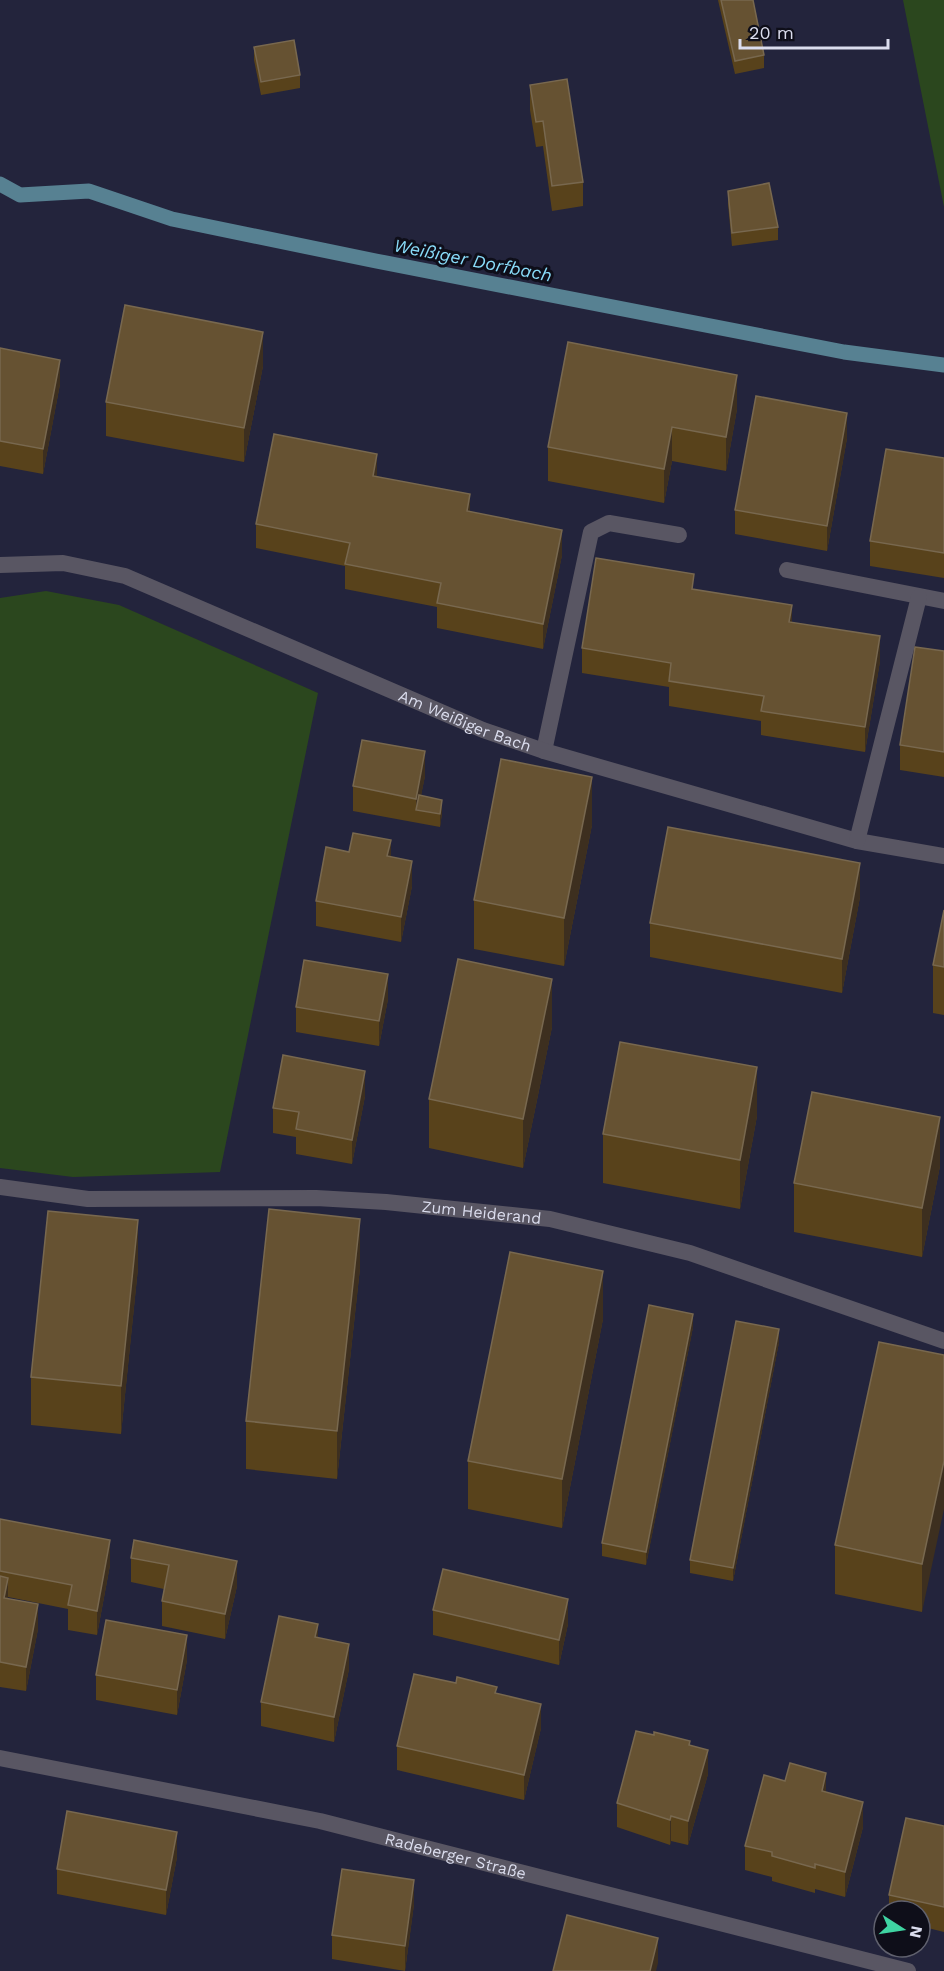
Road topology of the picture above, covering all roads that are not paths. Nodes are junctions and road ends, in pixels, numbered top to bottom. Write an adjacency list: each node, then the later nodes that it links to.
1 (678, 536): 6 (street)
2 (0, 565): 6 (street, Am Weißiger Bach)
3 (787, 570): 4 (street)
4 (919, 597): 5 (street); 7 (street)
5 (944, 601)
6 (544, 751): 7 (street, Am Weißiger Bach)
7 (856, 841): 8 (street, Am Weißiger Bach)
8 (944, 856)
9 (0, 1186): 10 (street, Zum Heiderand)
10 (944, 1341)
11 (0, 1758): 12 (street, Radeberger Straße)
12 (908, 1971)

